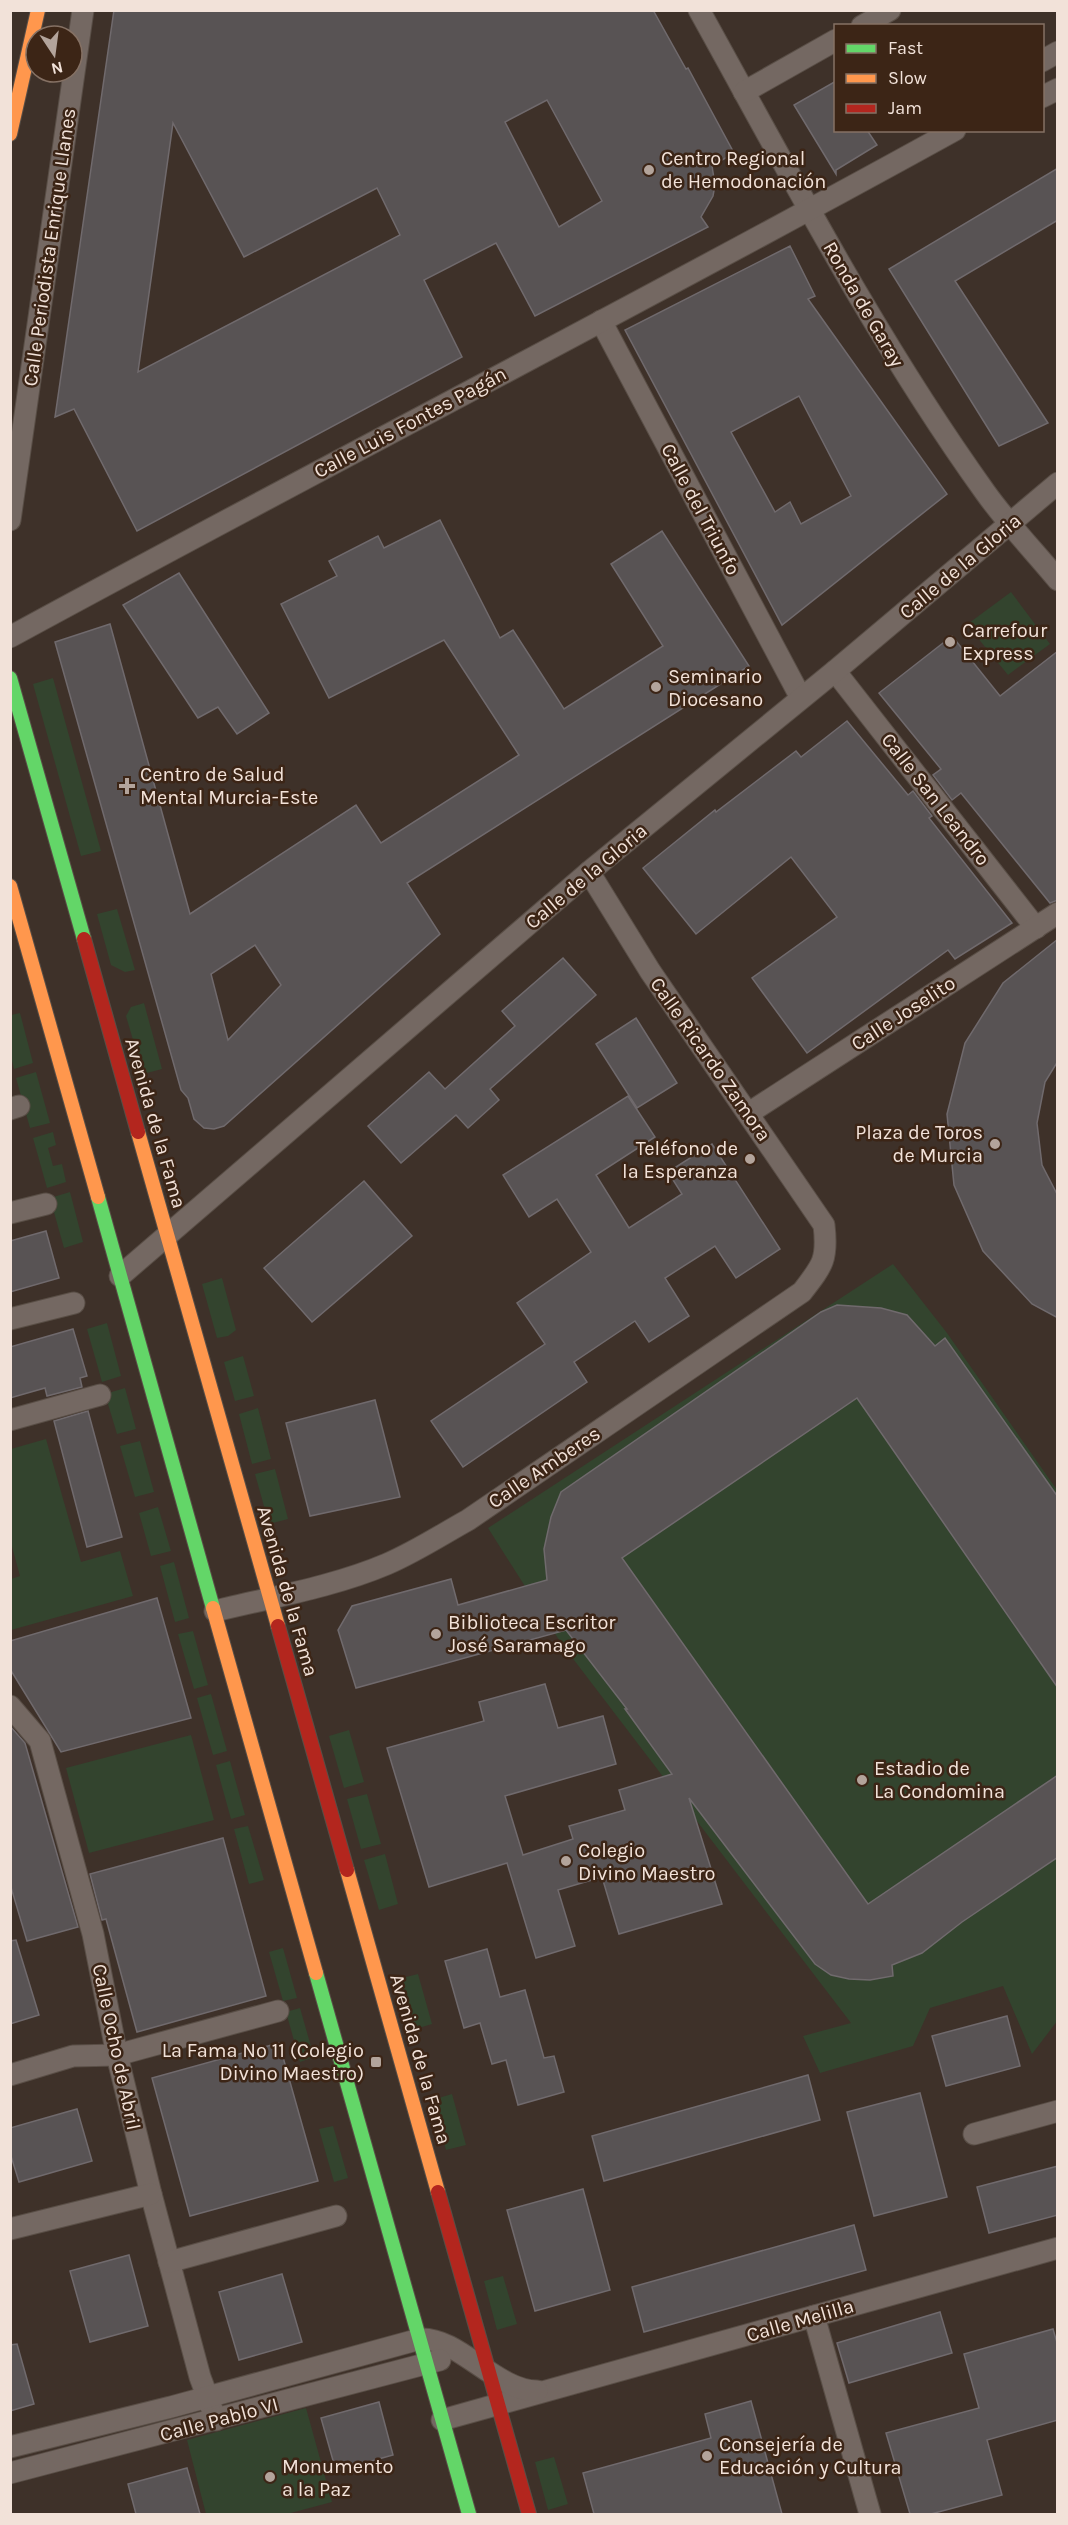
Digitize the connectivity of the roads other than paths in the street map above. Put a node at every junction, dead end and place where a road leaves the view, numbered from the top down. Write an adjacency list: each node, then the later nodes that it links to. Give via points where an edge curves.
1 (38, 10): 9 (street)
2 (83, 10): 18 (street, Calle Periodista Enrique Llanes)
3 (699, 10): 11 (street, Ronda de Garay)
4 (890, 10): 5 (street)
5 (866, 24)
6 (834, 41): 11 (street)
7 (1058, 52): 8 (street)
8 (1044, 60)
9 (17, 80): 14 (street)
10 (1058, 89): 12 (street)
11 (744, 92): 15 (street, Ronda de Garay)
12 (1044, 96)
13 (951, 132): 15 (street, Calle Luis Fontes Pagán)
14 (10, 134)
15 (811, 210): 16 (street, Calle Luis Fontes Pagán); 19 (street, Ronda de Garay, via 904,372 964,463)
16 (601, 321): 21 (street, Calle Luis Fontes Pagán); 24 (street, Calle del Triunfo)
17 (1058, 483): 19 (street, Calle de la Gloria)
18 (10, 520)
19 (1010, 523): 20 (street, Ronda de Garay); 22 (street, Calle de la Gloria)
20 (1058, 580)
21 (10, 637)
22 (835, 671): 24 (street, Calle de la Gloria); 29 (street, Calle San Leandro)
23 (10, 678): 33 (street, Avenida de la Fama)
24 (801, 698): 25 (street, Calle de la Gloria)
25 (589, 872): 30 (street, Calle Ricardo Zamora, via 650,971); 33 (street, Calle de la Gloria)
26 (10, 886): 27 (street)
27 (14, 909): 35 (street)
28 (1058, 913): 29 (street, Calle Joselito)
29 (1036, 927): 30 (street, Calle Joselito)
30 (749, 1113): 34 (street, Calle Ricardo Zamora, via 824,1225)
31 (46, 1204): 32 (street)
32 (10, 1213)
33 (168, 1235): 35 (street, Calle de la Gloria); 40 (street, Avenida de la Fama)
34 (826, 1247): 40 (street, Calle Amberes, via 821,1268 802,1292 468,1520 385,1565)
35 (120, 1276): 41 (street)
36 (74, 1303): 37 (street)
37 (10, 1319)
38 (95, 1396): 39 (street)
39 (10, 1420)
40 (270, 1598): 41 (street, Calle Amberes); 53 (street, Avenida de la Fama)
41 (215, 1611): 55 (street)
42 (10, 1706): 44 (street, Calle Ocho de Abril, via 40,1741 93,1934)
43 (278, 2011): 44 (street)
44 (117, 2055): 45 (street, via 74,2056); 48 (street, Calle Ocho de Abril)
45 (10, 2075)
46 (1058, 2111): 47 (street)
47 (974, 2134)
48 (151, 2194): 50 (street); 52 (street, Calle Ocho de Abril)
49 (336, 2216): 52 (street)
50 (10, 2229)
51 (1058, 2248): 54 (street, Calle Melilla)
52 (169, 2262): 60 (street, Calle Ocho de Abril)
53 (470, 2304): 56 (street, via 470,2325 464,2342); 58 (street, Avenida de la Fama)
54 (814, 2316): 59 (street, Calle Melilla); 68 (street)
55 (420, 2339): 56 (street, Calle Melilla); 57 (street); 60 (street, Calle Pablo VI)
56 (455, 2351): 57 (street); 58 (street, Calle Melilla)
57 (426, 2364): 58 (street, via 468,2365); 62 (street, Calle Pablo VI); 63 (street)
58 (489, 2371): 59 (street, Calle Melilla, via 521,2390); 61 (street, Avenida de la Fama)
59 (543, 2391): 61 (street, Calle Melilla)
60 (206, 2397): 62 (street, Calle Ocho de Abril); 64 (street, Calle Pablo VI)
61 (498, 2405): 63 (street, Calle Melilla); 67 (street, Avenida de la Fama)
62 (216, 2420): 65 (street, Calle Pablo VI)
63 (442, 2420): 66 (street)
64 (10, 2447)
65 (10, 2473)
66 (469, 2514)
67 (529, 2514)
68 (870, 2514)

